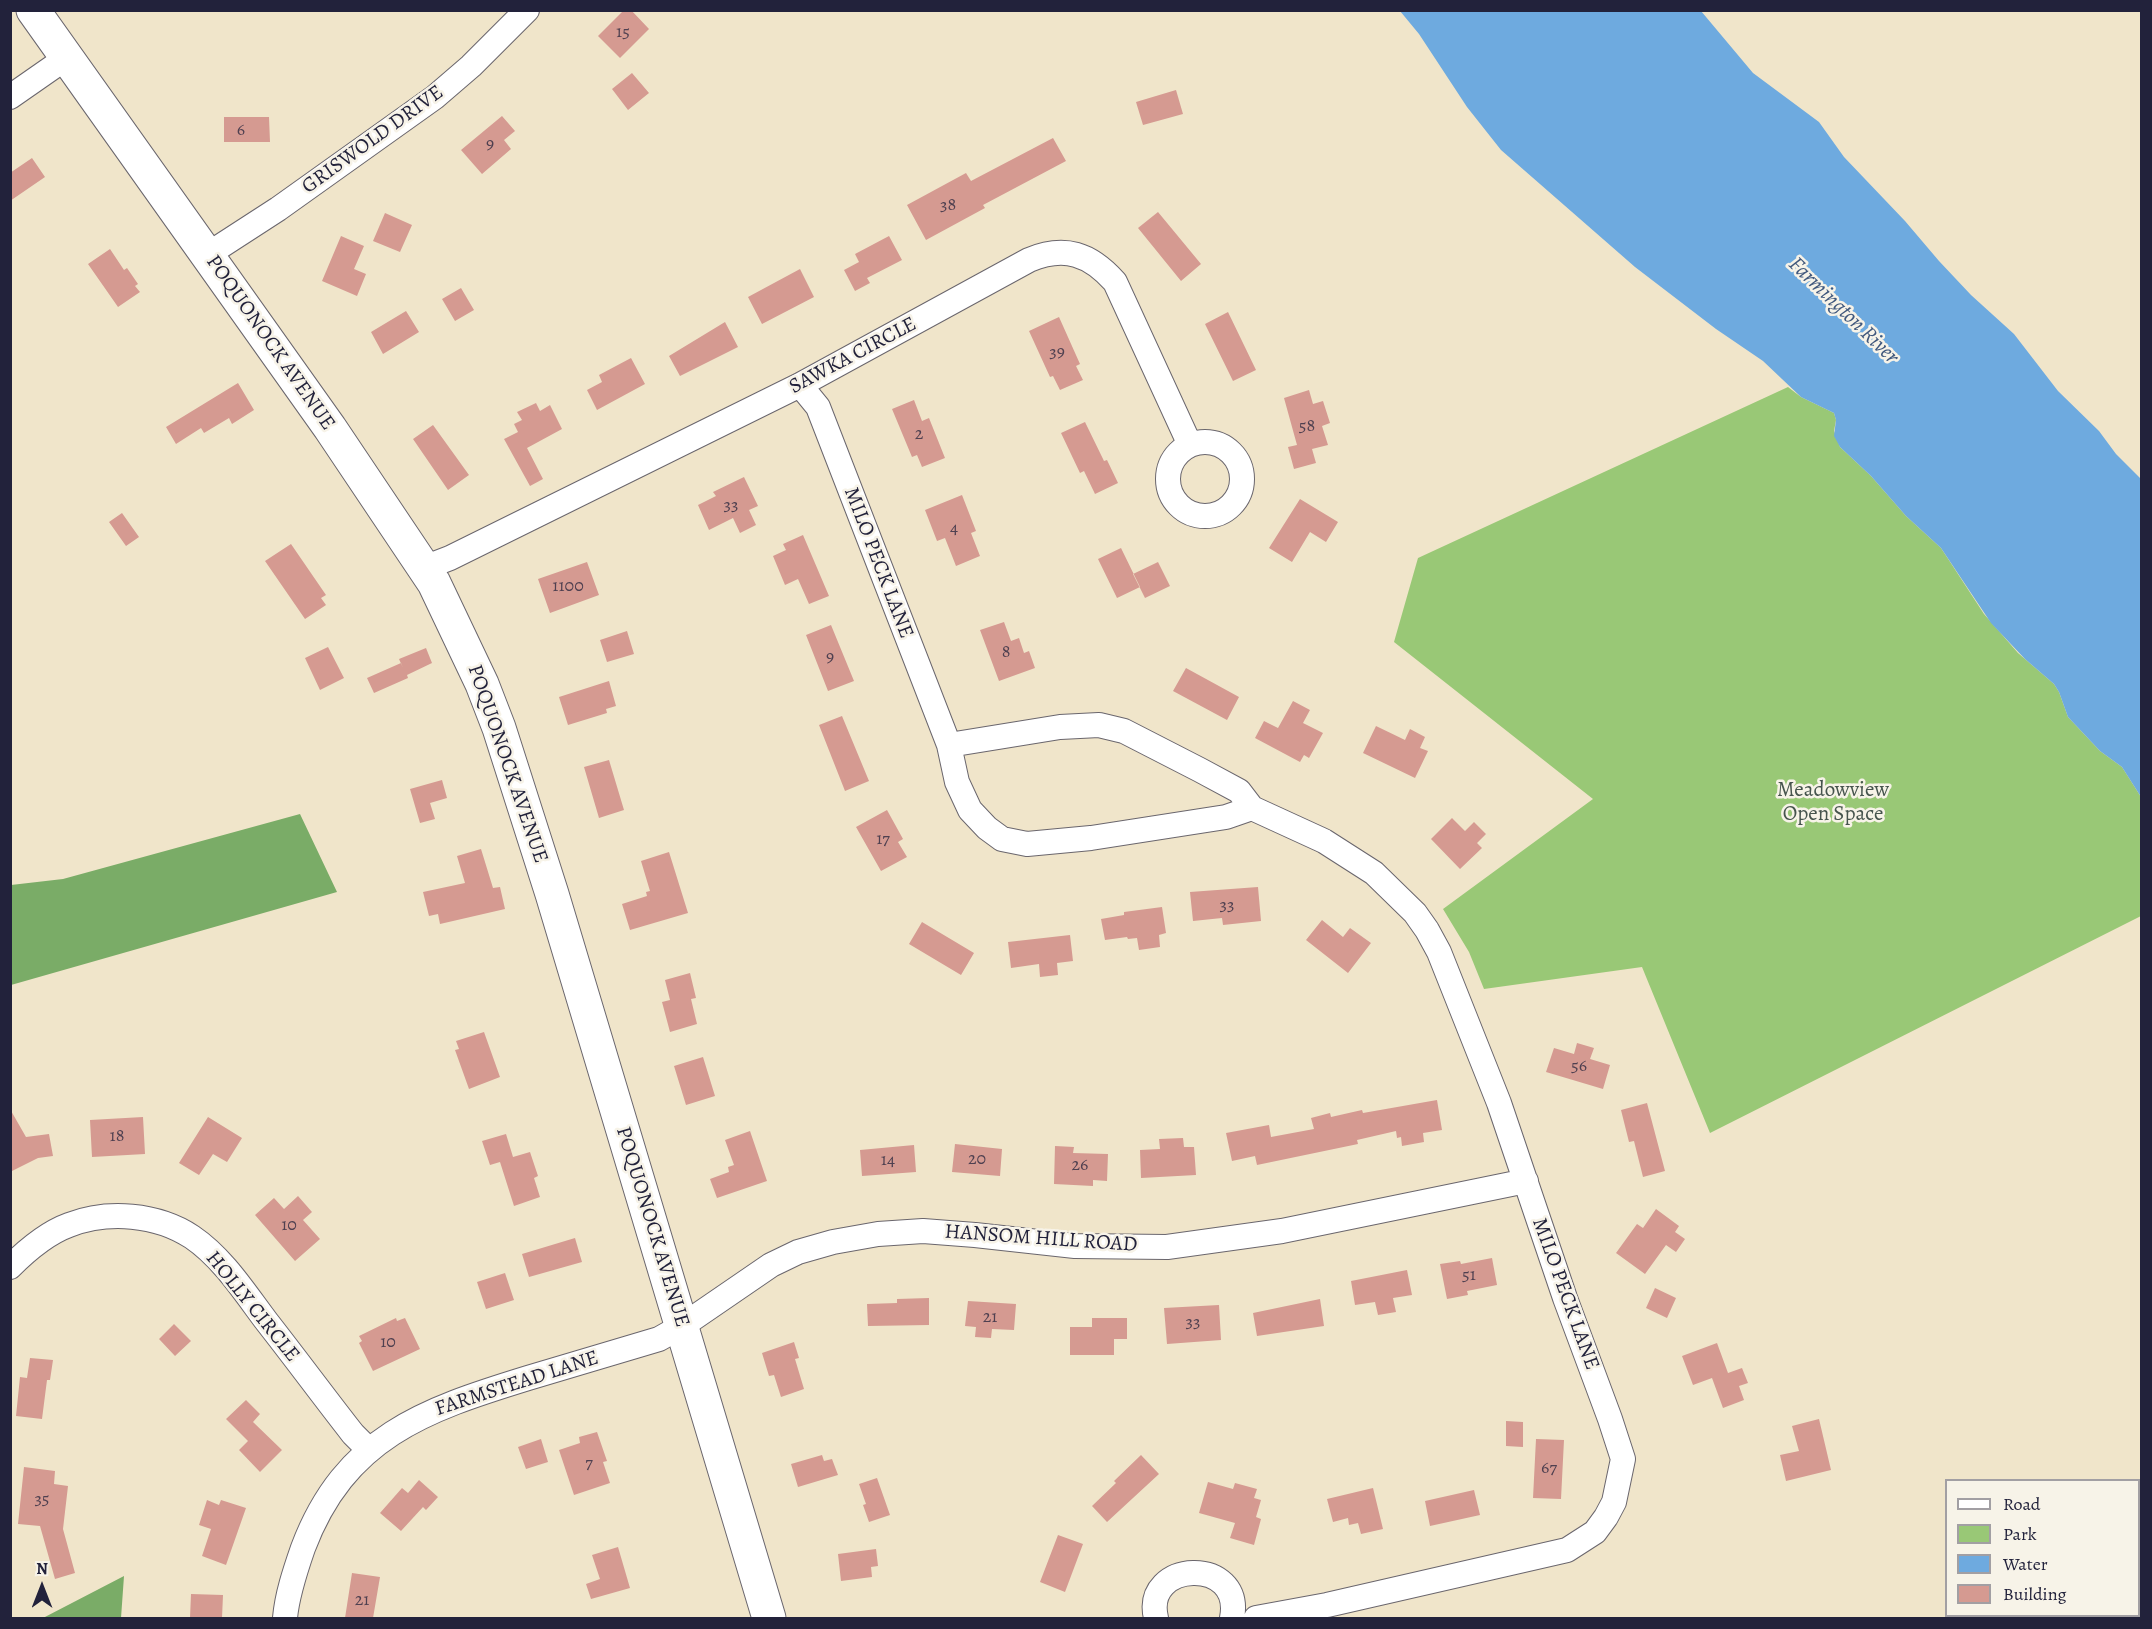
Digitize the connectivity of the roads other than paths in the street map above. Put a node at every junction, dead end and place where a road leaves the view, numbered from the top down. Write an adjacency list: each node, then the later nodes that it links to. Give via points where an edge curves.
1 (33, 10): 3 (main road, POQUONOCK AVENUE)
2 (527, 10): 5 (street, GRISWOLD DRIVE, via 435,97)
3 (66, 58): 4 (street); 5 (main road, POQUONOCK AVENUE)
4 (10, 97)
5 (207, 255): 8 (main road, POQUONOCK AVENUE)
6 (800, 385): 7 (street, SAWKA CIRCLE, via 1029,260 1060,252 1089,258 1115,282); 8 (street, SAWKA CIRCLE); 9 (street, MILO PECK LANE, via 818,407)
7 (1190, 445)
8 (424, 568): 13 (main road, POQUONOCK AVENUE, via 448,611 499,728)
9 (949, 745): 10 (street, MILO PECK LANE, via 1060,727 1099,725 1124,731 1239,791); 10 (street, MILO PECK LANE, via 957,782 970,810 1002,839 1028,844 1091,838 1226,817)
10 (1252, 808): 11 (street, MILO PECK LANE, via 1356,860 1415,913 1439,952 1462,1005)
11 (1526, 1181): 13 (street, HANSOM HILL ROAD, via 1282,1231 1167,1247 1075,1246 923,1231 878,1234 798,1252 771,1265); 18 (street, MILO PECK LANE, via 1623,1459 1614,1502 1606,1517 1595,1532 1567,1550 1327,1605)
12 (10, 1267): 14 (street, HOLLY CIRCLE, via 53,1233 88,1220 131,1216 191,1237 225,1268)
13 (682, 1326): 14 (street, FARMSTEAD LANE, via 659,1339 448,1404 401,1427); 16 (main road, POQUONOCK AVENUE)
14 (369, 1450): 15 (street, FARMSTEAD LANE, via 336,1487 313,1524)
15 (285, 1618)
16 (769, 1618)
17 (1156, 1618): 18 (street, MILO PECK LANE, via 1161,1589 1176,1576 1194,1571 1219,1580)
18 (1244, 1618)

